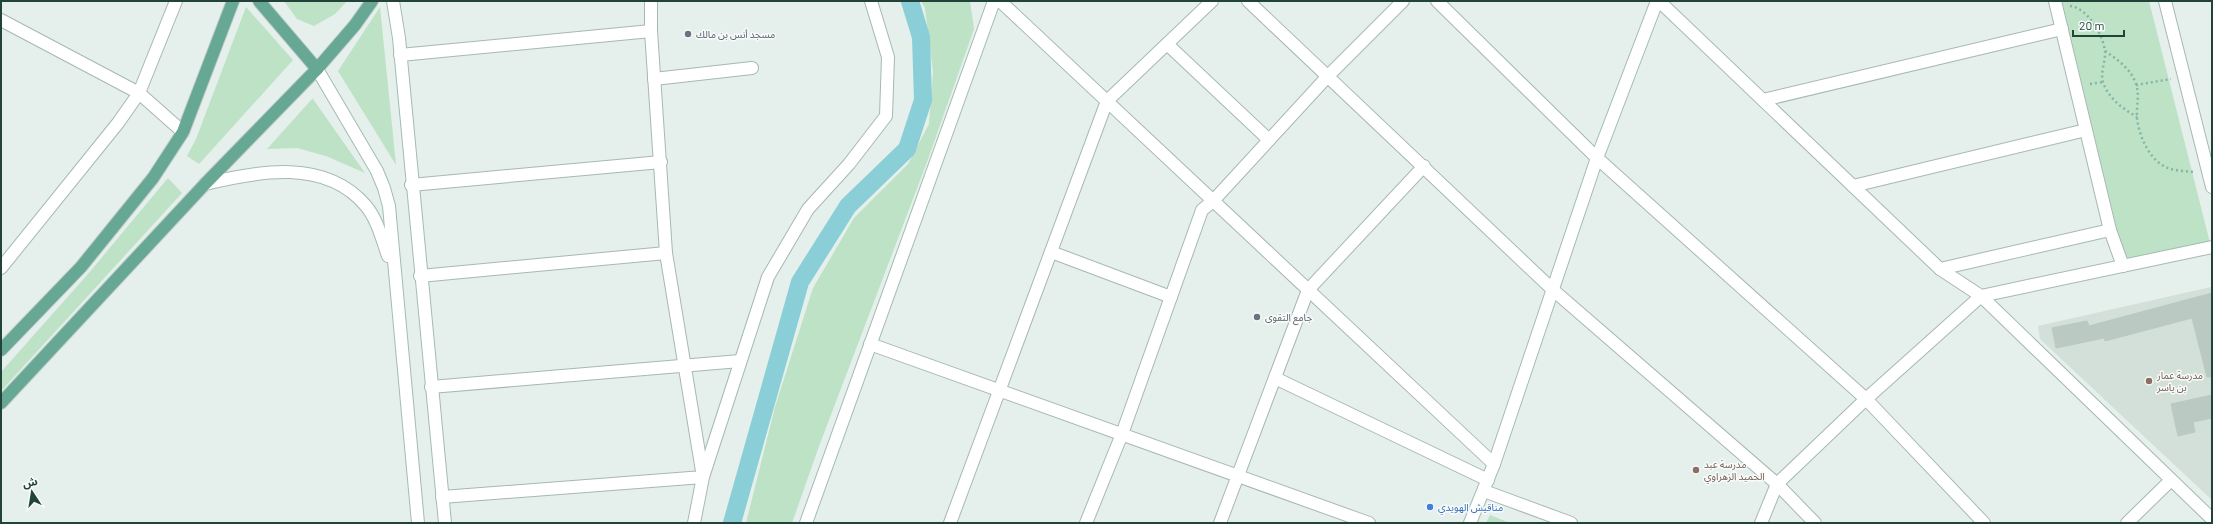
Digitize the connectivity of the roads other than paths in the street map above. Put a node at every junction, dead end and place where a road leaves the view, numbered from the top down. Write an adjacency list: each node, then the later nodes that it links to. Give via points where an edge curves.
1 (176, 1): 26 (street)
2 (233, 1): 30 (main road)
3 (259, 1): 23 (main road)
4 (372, 1): 23 (main road)
5 (393, 1): 21 (street)
6 (651, 1): 19 (street)
7 (871, 1): 55 (street, via 888,57 886,116 849,164 808,209 768,277)
8 (994, 1): 53 (street)
9 (1000, 1): 28 (street)
10 (1212, 1): 20 (street)
11 (1248, 1): 24 (street)
12 (1404, 1): 24 (street)
13 (1437, 1): 32 (street)
14 (1658, 1): 27 (street); 32 (street)
15 (2164, 1): 38 (street)
16 (2056, 3): 18 (street)
17 (1, 20): 26 (street)
18 (2062, 29): 27 (street); 29 (street)
19 (651, 31): 21 (street); 25 (street)
20 (1167, 44): 28 (street); 31 (street)
21 (400, 54): 36 (street)
22 (752, 68): 25 (street)
23 (317, 69): 35 (main road); 47 (street, via 384,188)
24 (1327, 77): 31 (street); 34 (street)
25 (654, 79): 33 (street)
26 (139, 93): 30 (street); 45 (street, via 118,123)
27 (1763, 100): 37 (street)
28 (1107, 101): 39 (street); 42 (street)
29 (2086, 130): 37 (street); 40 (street)
30 (184, 132): 54 (main road, via 153,178 80,267)
31 (1269, 140): 39 (street)
32 (1597, 158): 49 (street); 60 (street)
33 (661, 162): 36 (street); 43 (street)
34 (1424, 166): 49 (street); 50 (street)
35 (205, 184): 47 (street, via 239,175 288,171 322,177 337,183 352,191 367,207 379,229); 61 (main road)
36 (411, 184): 48 (street)
37 (1853, 186): 46 (street)
38 (2212, 188)
39 (1213, 201): 50 (street); 52 (street, via 1202,210)
40 (2110, 230): 44 (street); 46 (street)
41 (2212, 247): 44 (street)
42 (1051, 252): 52 (street); 59 (street)
43 (666, 253): 48 (street); 56 (street)
44 (2123, 266): 51 (street)
45 (1, 268)
46 (1940, 269): 51 (street)
47 (394, 274): 71 (street)
48 (420, 276): 58 (street)
49 (1552, 289): 63 (street); 67 (street)
50 (1308, 290): 57 (street); 63 (street)
51 (1981, 296): 60 (street); 66 (street)
52 (1171, 297): 62 (street)
53 (870, 344): 59 (street); 74 (street)
54 (1, 350)
55 (740, 361): 56 (street); 64 (street)
56 (683, 365): 58 (street); 64 (street)
57 (1275, 378): 65 (street); 68 (street)
58 (431, 387): 69 (street)
59 (1000, 389): 62 (street); 75 (street)
60 (1866, 399): 67 (street); 83 (street)
61 (1, 403)
62 (1122, 434): 65 (street); 76 (street)
63 (1494, 464): 68 (street)
64 (703, 477): 69 (street); 73 (street)
65 (1238, 477): 77 (street); 78 (street)
66 (2170, 480): 70 (street); 84 (street)
67 (1777, 484): 81 (street); 82 (street)
68 (1486, 486): 79 (street); 80 (street)
69 (442, 497): 72 (street)
70 (2212, 519)
71 (418, 523)
72 (444, 523)
73 (694, 523)
74 (806, 523)
75 (950, 523)
76 (1086, 523)
77 (1220, 523)
78 (1368, 523)
79 (1470, 523)
80 (1571, 523)
81 (1761, 523)
82 (1815, 523)
83 (1984, 523)
84 (2127, 523)

